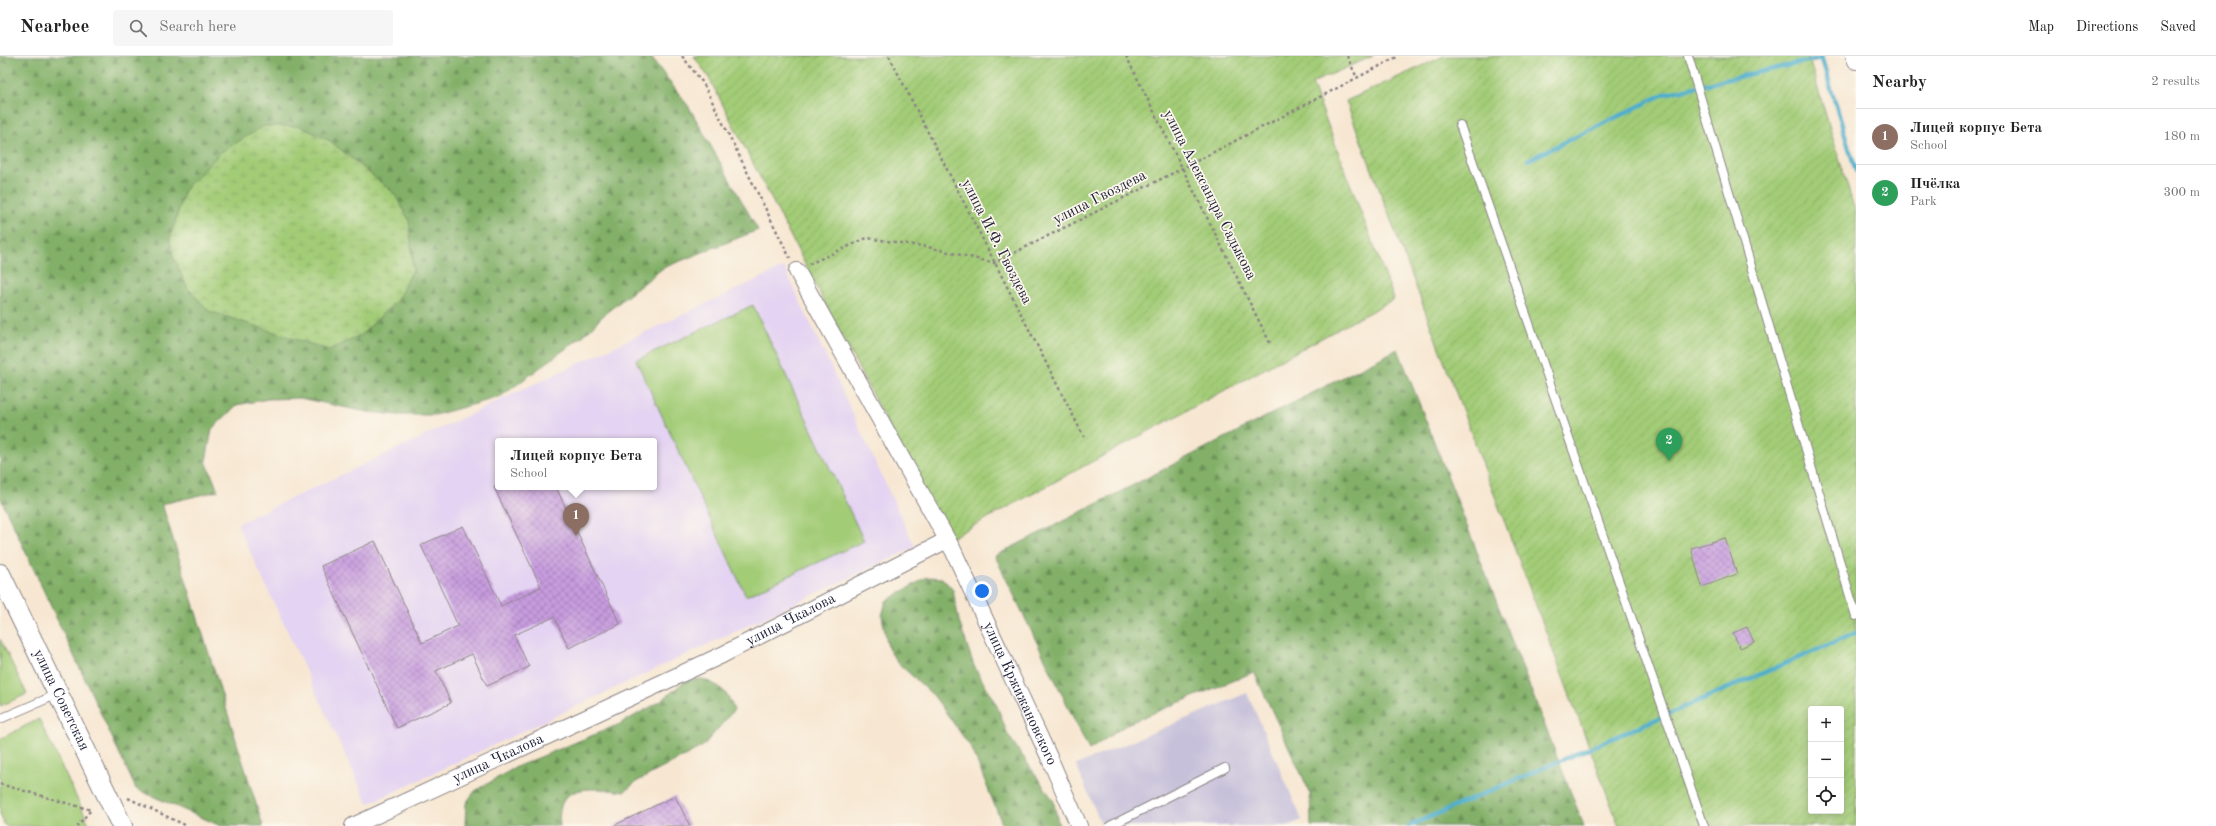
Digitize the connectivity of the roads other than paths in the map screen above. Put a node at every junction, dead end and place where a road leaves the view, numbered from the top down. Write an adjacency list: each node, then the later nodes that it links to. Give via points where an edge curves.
1 (1688, 56): 8 (lane)
2 (1854, 56): 3 (street)
3 (1856, 61)
4 (1460, 125): 16 (lane)
5 (797, 271): 6 (street)
6 (947, 540): 13 (street, улица Чкалова, via 722,655); 14 (street, улица Кржижановского, via 1049,756)
7 (0, 574): 9 (street, улица Советская)
8 (1856, 616)
9 (58, 694): 10 (lane); 12 (street, улица Советская)
10 (0, 719)
11 (1225, 768): 15 (lane)
12 (122, 826)
13 (354, 826)
14 (1079, 826)
15 (1110, 826)
16 (1704, 826)

